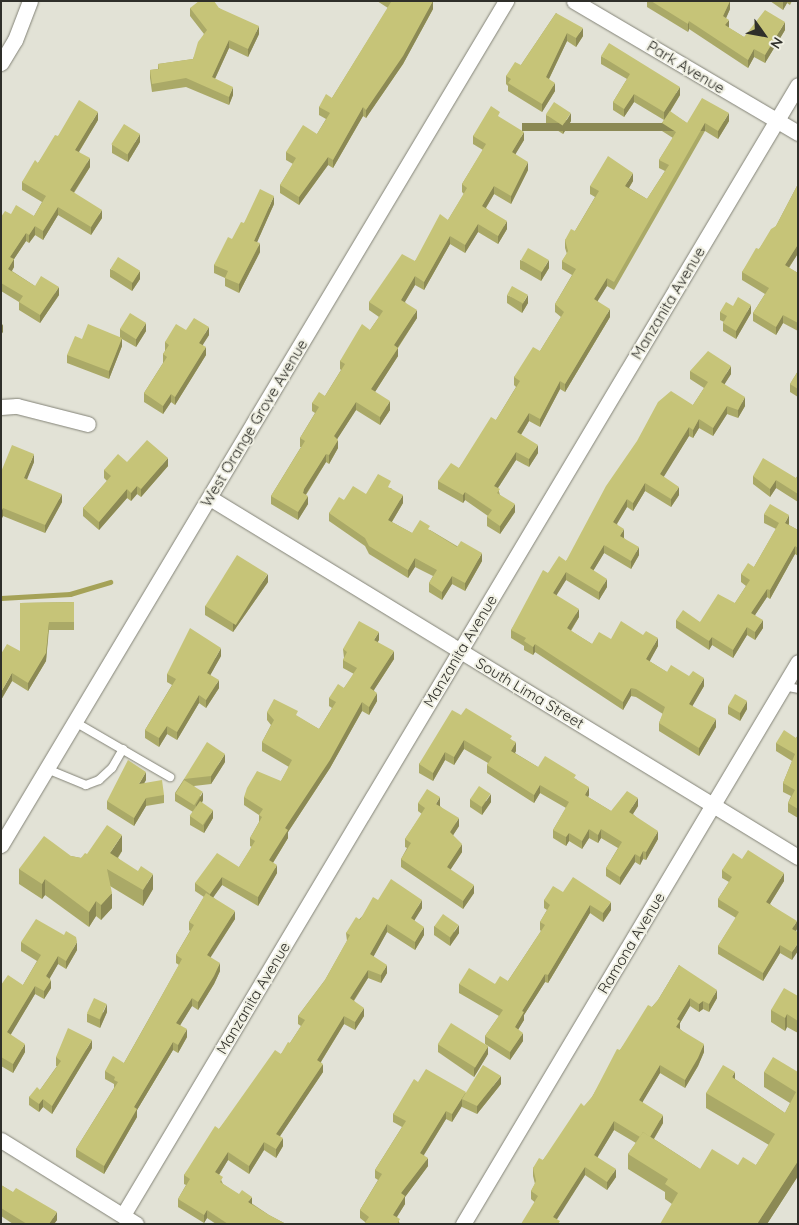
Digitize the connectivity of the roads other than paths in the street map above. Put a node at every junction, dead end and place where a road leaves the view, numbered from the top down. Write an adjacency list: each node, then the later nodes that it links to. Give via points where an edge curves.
1 (30, 1): 4 (street)
2 (506, 1): 10 (street, West Orange Grove Avenue)
3 (574, 1): 6 (street, Park Avenue)
4 (1, 62)
5 (798, 86): 6 (street, Manzanita Avenue)
6 (777, 121): 7 (street, Park Avenue); 11 (street, Manzanita Avenue)
7 (798, 133)
8 (1, 407): 9 (street, via 17,406)
9 (88, 424)
10 (210, 498): 11 (street, South Lima Street); 14 (street, West Orange Grove Avenue)
11 (461, 650): 18 (street, South Lima Street); 22 (street, Manzanita Avenue)
12 (798, 662): 13 (street, Ramona Avenue)
13 (791, 688): 18 (street, Ramona Avenue)
14 (75, 722): 15 (lane); 16 (street, West Orange Grove Avenue)
15 (123, 749): 16 (lane, via 112,768 99,780 86,785); 17 (lane)
16 (47, 769): 19 (street, West Orange Grove Avenue)
17 (170, 777)
18 (714, 805): 20 (street, South Lima Street); 24 (street, Ramona Avenue)
19 (1, 845)
20 (798, 857)
21 (1, 1140): 22 (street)
22 (123, 1215): 23 (street)
23 (136, 1224)
24 (463, 1224)

